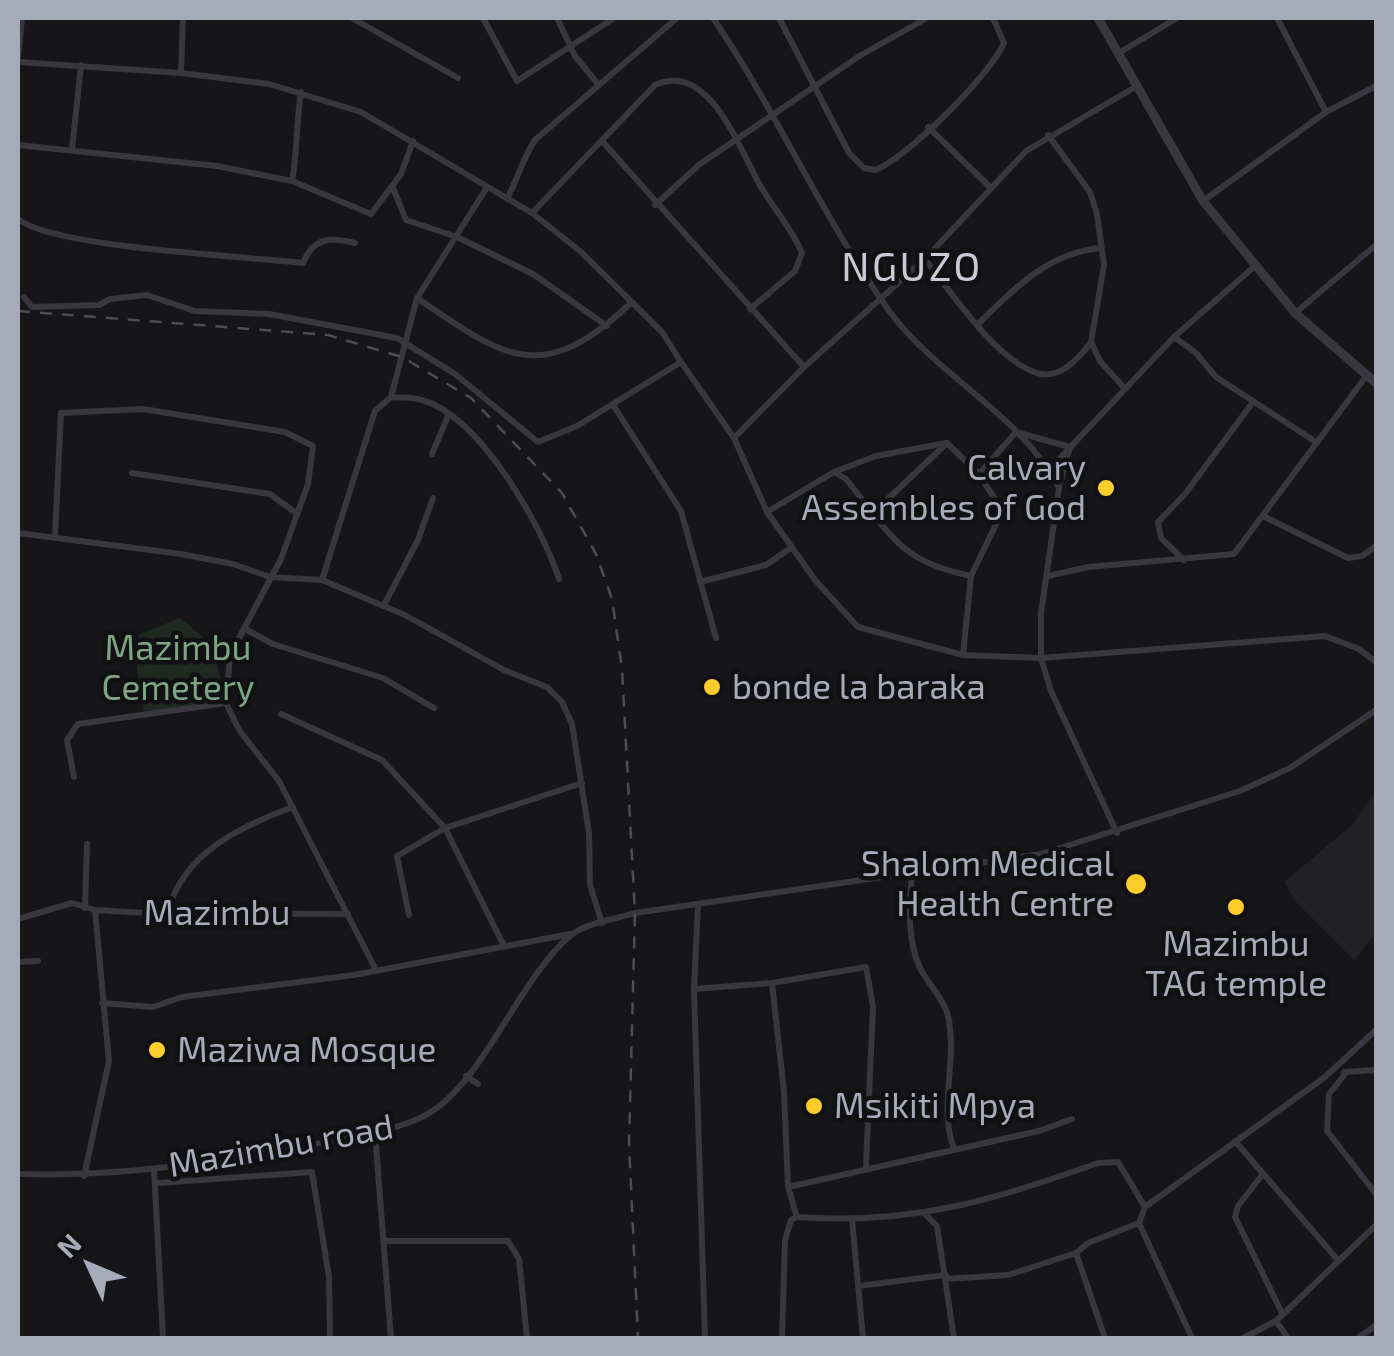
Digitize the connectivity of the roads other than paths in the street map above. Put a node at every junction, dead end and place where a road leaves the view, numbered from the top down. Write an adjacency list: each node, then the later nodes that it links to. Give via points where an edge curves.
1 (22, 18): 17 (street)
2 (183, 18): 19 (street)
3 (352, 18): 20 (street)
4 (483, 18): 15 (street, via 516,81)
5 (557, 18): 15 (street)
6 (614, 18): 15 (street)
7 (678, 18): 21 (street)
8 (713, 18): 27 (street)
9 (779, 18): 23 (street)
10 (926, 18): 23 (street)
11 (993, 18): 28 (street, via 1004,43 999,54)
12 (1098, 18): 16 (street)
13 (1176, 18): 16 (street)
14 (1277, 18): 26 (street)
15 (571, 46): 21 (street)
16 (1120, 53): 22 (street)
17 (18, 60): 18 (street)
18 (81, 65): 19 (street); 34 (street)
19 (181, 73): 25 (street)
20 (458, 78)
21 (598, 84): 39 (street, via 535,140)
22 (1138, 86): 29 (street); 40 (street)
23 (818, 88): 27 (street); 28 (street, via 848,152 864,168 888,165)
24 (1376, 88): 26 (street)
25 (301, 92): 30 (street, via 362,112); 35 (street)
26 (1326, 112): 40 (street)
27 (771, 119): 32 (street); 52 (street)
28 (928, 128): 37 (street)
29 (1048, 136): 37 (street); 47 (street, via 1090,192)
30 (413, 141): 36 (street); 38 (street)
31 (602, 142): 32 (street, via 654,85 668,79 695,86); 41 (street); 42 (street)
32 (738, 142): 41 (street, via 700,164); 54 (street, via 802,253 796,270)
33 (18, 146): 34 (street)
34 (72, 150): 35 (street, via 154,156)
35 (292, 181): 36 (street, via 371,214)
36 (392, 186): 44 (street, via 406,220)
37 (990, 187): 48 (street)
38 (486, 189): 39 (street); 44 (street)
39 (507, 199): 42 (street)
40 (1203, 201): 49 (street)
41 (655, 205): 54 (street)
42 (532, 214): 53 (street)
43 (18, 219): 45 (street, via 74,238 303,263 330,237)
44 (457, 237): 51 (street); 57 (street, via 533,274)
45 (355, 243)
46 (1376, 244): 55 (street)
47 (1101, 248): 56 (street, via 1045,264); 60 (street)
48 (925, 259): 52 (street); 56 (street)
49 (1256, 266): 55 (street); 58 (street)
50 (24, 296): 59 (street, via 32,307 46,308 147,295 195,311 269,314)
51 (417, 298): 57 (street, via 493,346 531,359); 59 (street)
52 (883, 299): 62 (street); 70 (street, via 906,330)
53 (633, 302): 57 (street); 61 (street)
54 (750, 308): 62 (street)
55 (1295, 314): 63 (street)
56 (977, 325): 60 (street, via 1016,361 1043,375 1064,370)
57 (607, 326)
58 (1174, 337): 65 (street); 67 (street)
59 (404, 340): 66 (street); 68 (street, via 538,442)
60 (1091, 342): 65 (street)
61 (681, 362): 68 (street); 71 (street)
62 (804, 367): 71 (street)
63 (1368, 374): 64 (street); 72 (street)
64 (1376, 383)
65 (1125, 390): 74 (street)
66 (392, 398): 69 (street, via 420,399); 94 (street, via 376,410)
67 (1254, 402): 72 (street); 90 (street, via 1158,522 1160,538)
68 (613, 406): 96 (street, via 681,511)
69 (448, 416): 75 (street); 95 (street, via 512,478)
70 (1016, 432): 74 (street); 76 (street); 79 (street)
71 (734, 438): 82 (street)
72 (1316, 442): 85 (street)
73 (947, 443): 77 (street, via 876,456); 79 (street); 84 (street)
74 (1070, 447): 76 (street); 80 (street)
75 (432, 454)
76 (1048, 470): 80 (street)
77 (834, 472): 82 (street); 84 (street)
78 (132, 473): 83 (street, via 270,494)
79 (979, 474): 91 (street, via 992,491 998,518)
80 (1059, 488): 92 (street)
81 (433, 498): 97 (street)
82 (767, 512): 89 (street)
83 (296, 513): 87 (street, via 314,458 304,438 123,408 61,414); 93 (street)
84 (872, 513): 91 (street, via 931,568)
85 (1265, 516): 88 (street, via 1348,558); 90 (street, via 1234,554)
86 (18, 533): 87 (street)
87 (55, 536): 93 (street, via 216,560)
88 (1376, 546)
89 (792, 547): 96 (street, via 766,565); 100 (street, via 858,627)
90 (1184, 560): 92 (street)
91 (971, 576): 100 (street)
92 (1048, 576): 101 (street)
93 (270, 578): 94 (street); 98 (street)
94 (322, 580): 97 (street)
95 (559, 580)
96 (700, 582): 99 (street)
97 (384, 605): 108 (street, via 553,692 569,713)
98 (245, 628): 103 (street, via 225,670); 104 (street, via 273,644 383,678)
99 (716, 638)
100 (963, 655): 101 (street)
101 (1041, 658): 102 (street, via 1325,636); 111 (street)
102 (1376, 662)
103 (226, 703): 107 (street, via 78,724 67,740); 109 (street)
104 (434, 708)
105 (1376, 710): 111 (street, via 1290,768)
106 (281, 714): 110 (street, via 382,760)
107 (74, 776)
108 (582, 783): 110 (street); 121 (street, via 590,885)
109 (294, 808): 117 (street, via 235,832 188,868); 118 (street)
110 (445, 828): 119 (street, via 397,856); 123 (street)
111 (1117, 833): 113 (street, via 1041,854)
112 (87, 844): 115 (street)
113 (912, 875): 114 (street); 142 (street, via 911,942 948,1013 948,1134)
114 (698, 905): 121 (street); 128 (street)
115 (84, 908): 116 (street, Mazimbu); 120 (street, Mazimbu, via 72,903)
116 (95, 910): 117 (street, Mazimbu); 129 (street)
117 (168, 912): 118 (street, Mazimbu)
118 (350, 914): 126 (street)
119 (410, 915)
120 (18, 918)
121 (602, 923): 122 (street)
122 (572, 934): 123 (street); 134 (street, Mazimbu road)
123 (502, 944): 126 (street)
124 (38, 961): 125 (street)
125 (18, 962)
126 (376, 970): 129 (street, via 182,997 153,1008)
127 (772, 983): 128 (street); 143 (street, via 866,968 873,1006); 149 (street)
128 (694, 988): 169 (street)
129 (102, 1004): 147 (street, via 109,1061)
130 (1376, 1030): 131 (street)
131 (1341, 1064): 133 (street); 135 (street)
132 (1376, 1070): 133 (street)
133 (1345, 1074): 138 (street)
134 (466, 1076): 136 (street); 140 (street, Mazimbu road, via 429,1114)
135 (1325, 1077): 137 (street); 138 (street)
136 (478, 1084)
137 (1310, 1088): 138 (street); 141 (street)
138 (1329, 1094): 150 (street, via 1326,1131)
139 (1072, 1119): 142 (street)
140 (375, 1133): 144 (street, Mazimbu road); 157 (street)
141 (1235, 1141): 146 (street); 151 (street)
142 (954, 1148): 143 (street)
143 (866, 1166): 149 (street)
144 (154, 1169): 147 (street, Mazimbu road); 148 (street)
145 (18, 1174): 147 (street, Mazimbu road)
146 (1262, 1175): 159 (street); 162 (street, via 1235,1217)
147 (84, 1176)
148 (158, 1183): 165 (street); 166 (street, via 312,1172 329,1277)
149 (788, 1186): 153 (street)
150 (1376, 1194)
151 (1144, 1207): 152 (street, via 1125,1168 1108,1161 990,1201); 155 (street)
152 (924, 1214): 154 (street); 160 (street, via 935,1220)
153 (797, 1217): 154 (street); 170 (street, via 785,1240)
154 (852, 1219): 161 (street)
155 (1139, 1222): 158 (street, via 1088,1242); 174 (street)
156 (1376, 1225): 159 (street)
157 (384, 1241): 167 (street); 168 (street, via 508,1241 518,1259)
158 (1076, 1254): 160 (street, via 1008,1275); 173 (street)
159 (1337, 1259): 162 (street)
160 (945, 1277): 161 (street); 172 (street)
161 (858, 1286): 171 (street)
162 (1282, 1313): 163 (street)
163 (1276, 1321): 175 (street); 176 (street)
164 (1376, 1325): 177 (street)
165 (162, 1338)
166 (330, 1338)
167 (392, 1338)
168 (527, 1338)
169 (705, 1338)
170 (782, 1338)
171 (863, 1338)
172 (954, 1338)
173 (1104, 1338)
174 (1192, 1338)
175 (1243, 1338)
176 (1288, 1338)
177 (1358, 1338)

